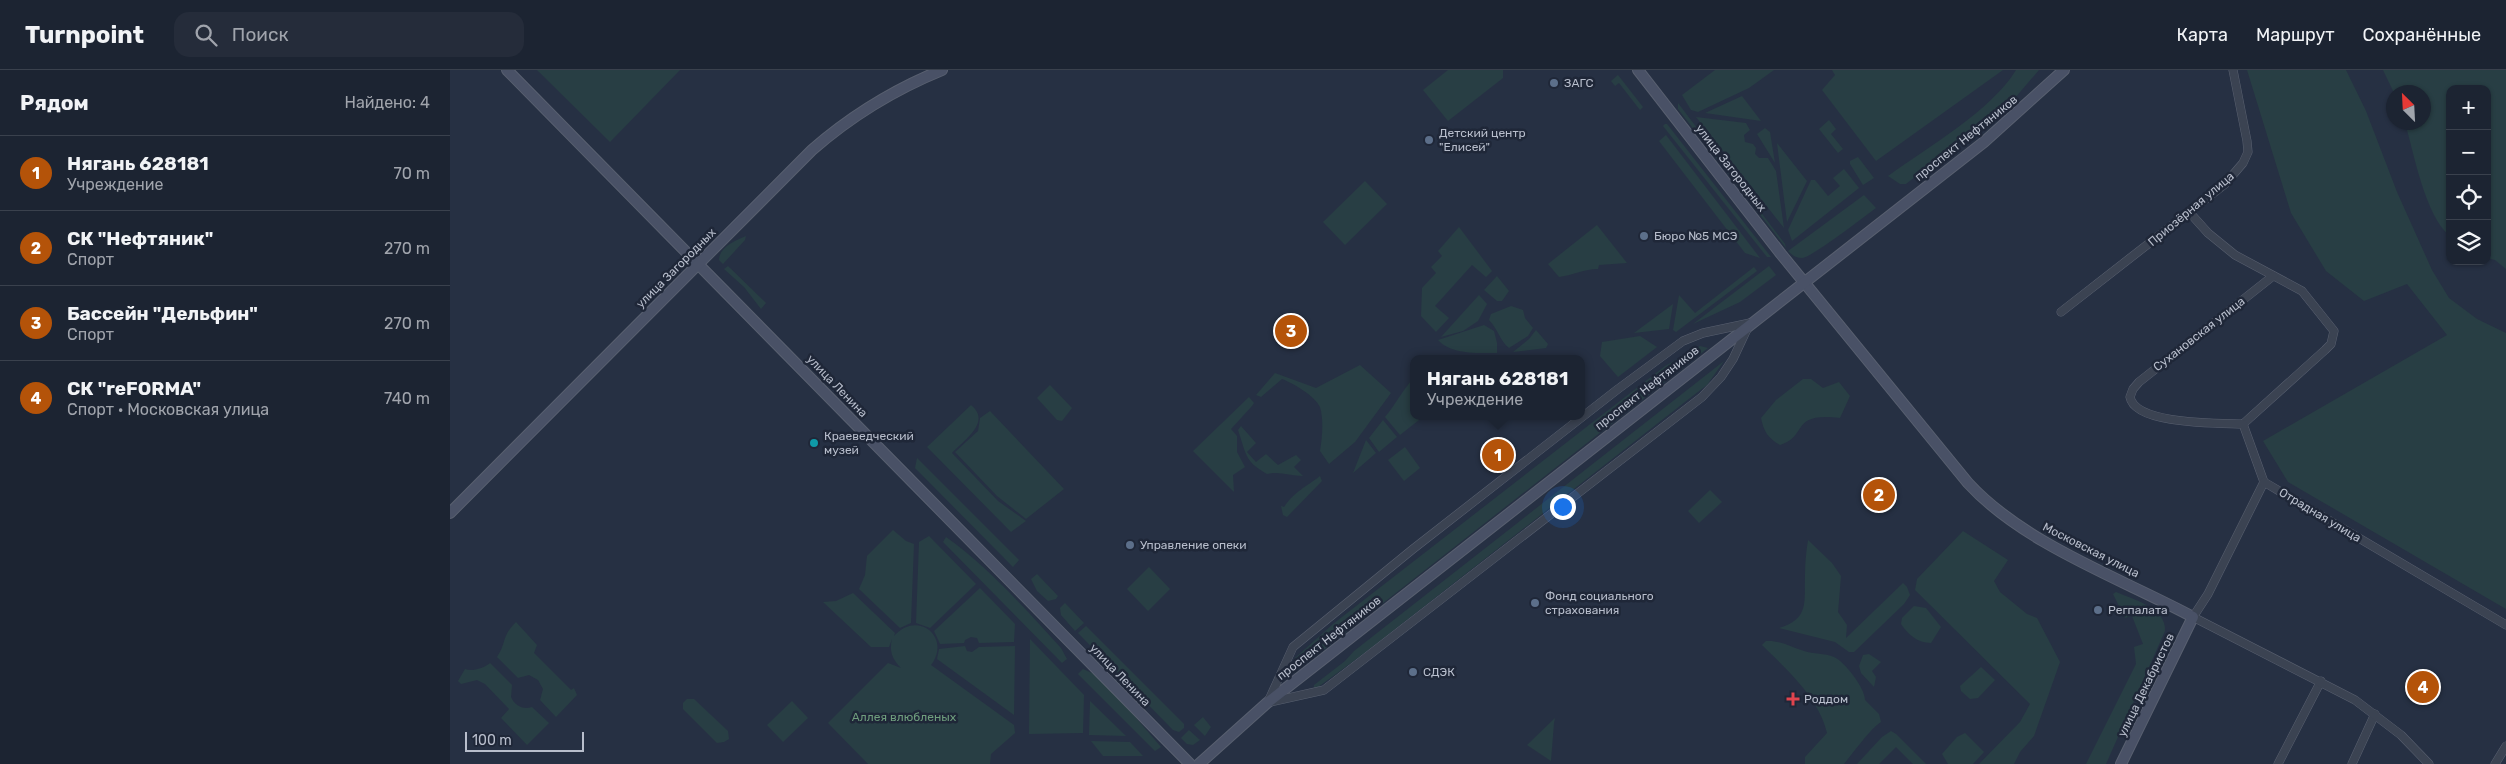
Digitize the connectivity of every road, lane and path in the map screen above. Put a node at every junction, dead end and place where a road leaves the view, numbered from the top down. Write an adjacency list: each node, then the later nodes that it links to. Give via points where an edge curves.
1 (507, 70): 7 (main road, улица Ленина)
2 (942, 70): 7 (main road, улица Загородных, via 884,96 832,132)
3 (1638, 70): 9 (main road, улица Загородных)
4 (2064, 70): 9 (main road, проспект Нефтяников, via 1984,142)
5 (2233, 70): 6 (street, Приозёрная улица, via 2248,152 2234,175)
6 (2190, 213): 8 (street, via 2226,249); 10 (street, Приозёрная улица)
7 (698, 263): 16 (main road, улица Загородных); 23 (main road, улица Ленина)
8 (2273, 276): 14 (street, via 2302,291 2331,325 2334,337 2325,350); 14 (street, Сухановская улица, via 2139,382 2130,396 2142,411 2162,418)
9 (1804, 282): 11 (main road, проспект Нефтяников); 17 (main road, Московская улица, via 1991,507 2030,534)
10 (2061, 312)
11 (1750, 323): 12 (street, via 1703,333 1683,342); 20 (main road, проспект Нефтяников); 20 (street, via 1733,359 1702,397 1324,690)
12 (1585, 415)
13 (1578, 420): 20 (street, via 1293,647)
14 (2243, 424): 15 (street)
15 (2264, 482): 17 (street, Отрадная улица); 18 (street, Отрадная улица)
16 (450, 513)
17 (2194, 617): 19 (street, Московская улица); 25 (main road, улица Декабристов)
18 (2506, 625)
19 (2321, 682): 21 (street, Московская улица); 26 (street)
20 (1267, 703): 24 (main road, проспект Нефтяников)
21 (2375, 714): 27 (street); 28 (street, Московская улица, via 2401,734)
22 (2506, 746): 29 (street)
23 (1190, 764)
24 (1199, 764)
25 (2121, 764)
26 (2278, 764)
27 (2352, 764)
28 (2429, 764)
29 (2495, 764)

